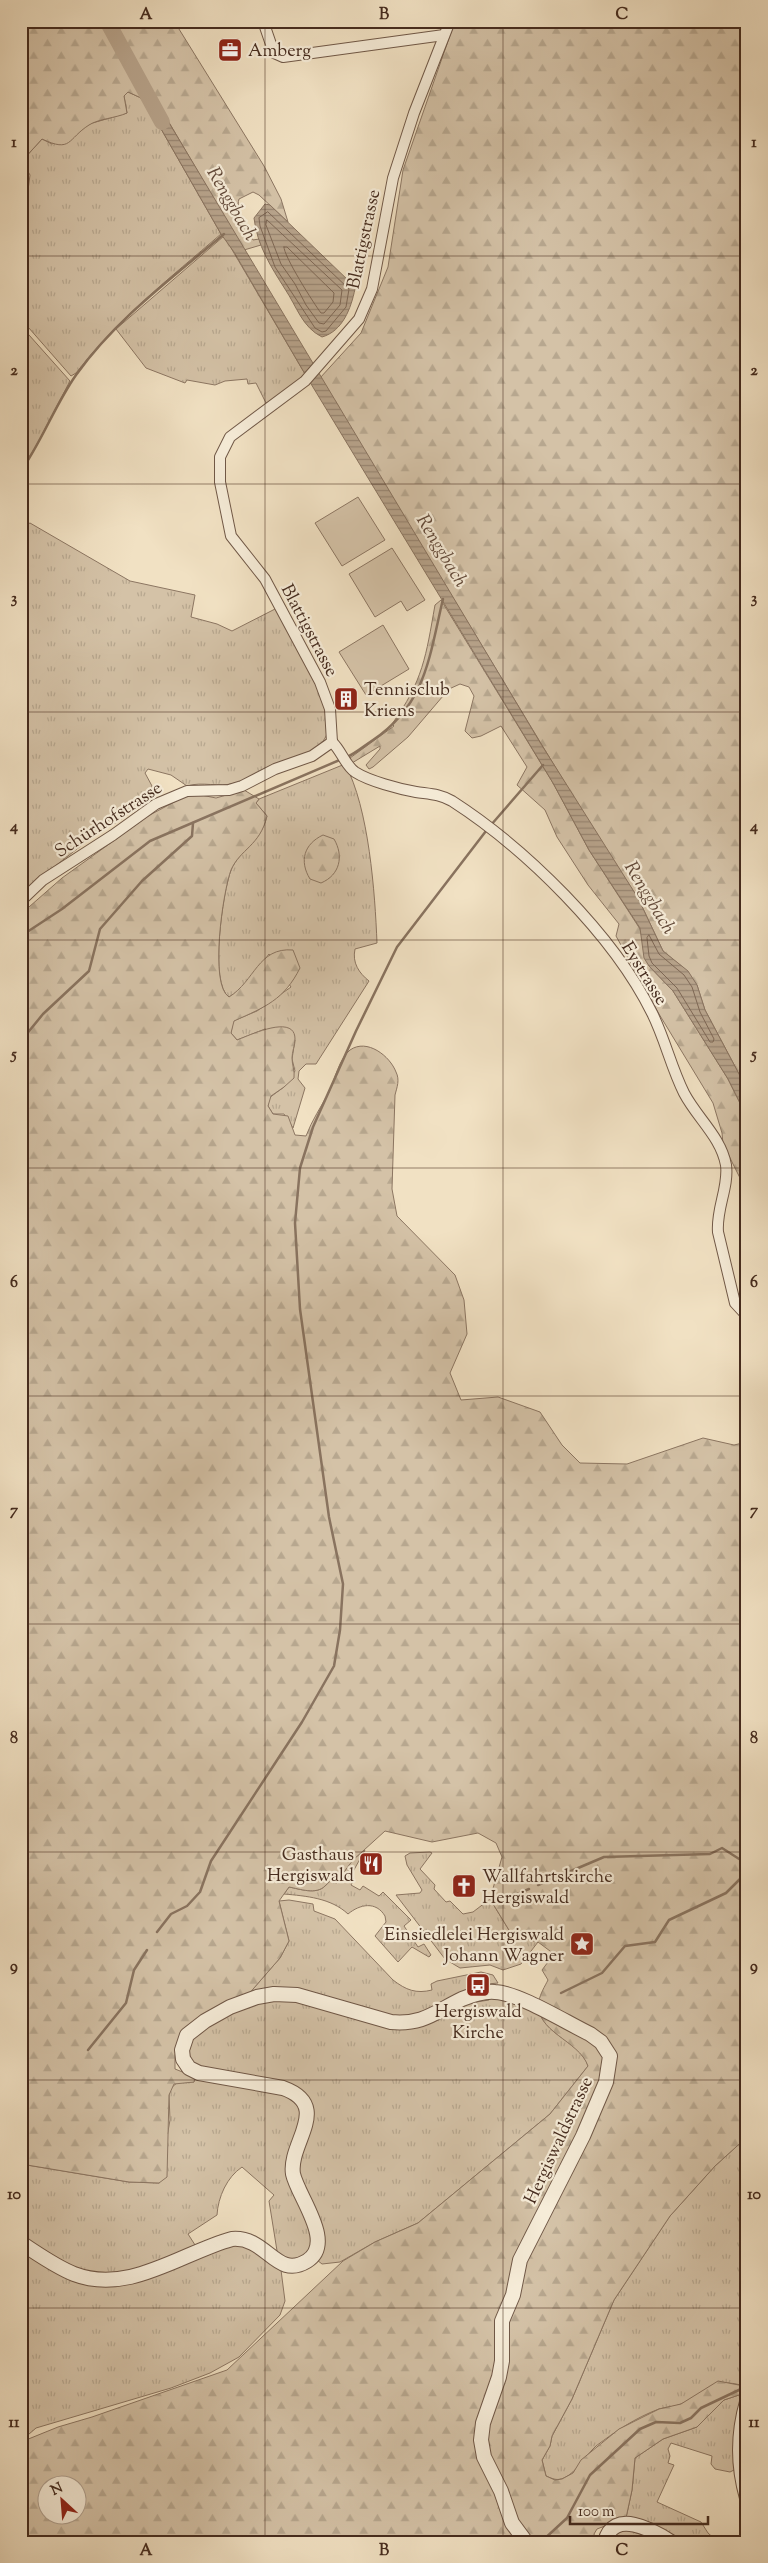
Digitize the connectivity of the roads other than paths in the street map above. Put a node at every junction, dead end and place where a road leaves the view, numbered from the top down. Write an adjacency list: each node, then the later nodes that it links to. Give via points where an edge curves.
1 (263, 21): 3 (street, via 274,52 284,57)
2 (450, 21): 3 (street, Blattigstrasse)
3 (444, 35): 4 (street, Blattigstrasse, via 392,178 372,289 359,319 305,381 230,437 221,454 220,475 231,536 265,578 320,682 330,709)
4 (332, 742): 5 (street, Schürhofstrasse, via 312,756 275,769 242,786 187,791 164,800 43,880); 6 (street, Eystrasse, via 356,772 400,789 436,794 453,802 536,866 620,960 652,1012 688,1101 720,1146 727,1174 718,1232 735,1304)
5 (21, 901)
6 (747, 1316)
7 (21, 2243): 10 (street, Hergiswaldstrasse, via 73,2274 104,2280 139,2274 232,2239 252,2241 277,2262 286,2265 298,2265 312,2257 317,2247 317,2232 297,2186 293,2167 307,2123 304,2104 283,2088 198,2073 187,2066 182,2055 183,2044 191,2031 248,1999 267,1994 289,1994 391,2022 407,2023 431,2017 469,1996 496,1992 512,1996 590,2034 601,2042 610,2056 606,2082 583,2136 520,2260 513,2295 502,2320 499,2377 482,2431 482,2448 488,2465 512,2523)
8 (747, 2402): 9 (street, via 740,2448)
9 (747, 2498)
10 (526, 2542)
11 (605, 2542): 12 (street, via 614,2527 628,2523 651,2530)
12 (671, 2542)

